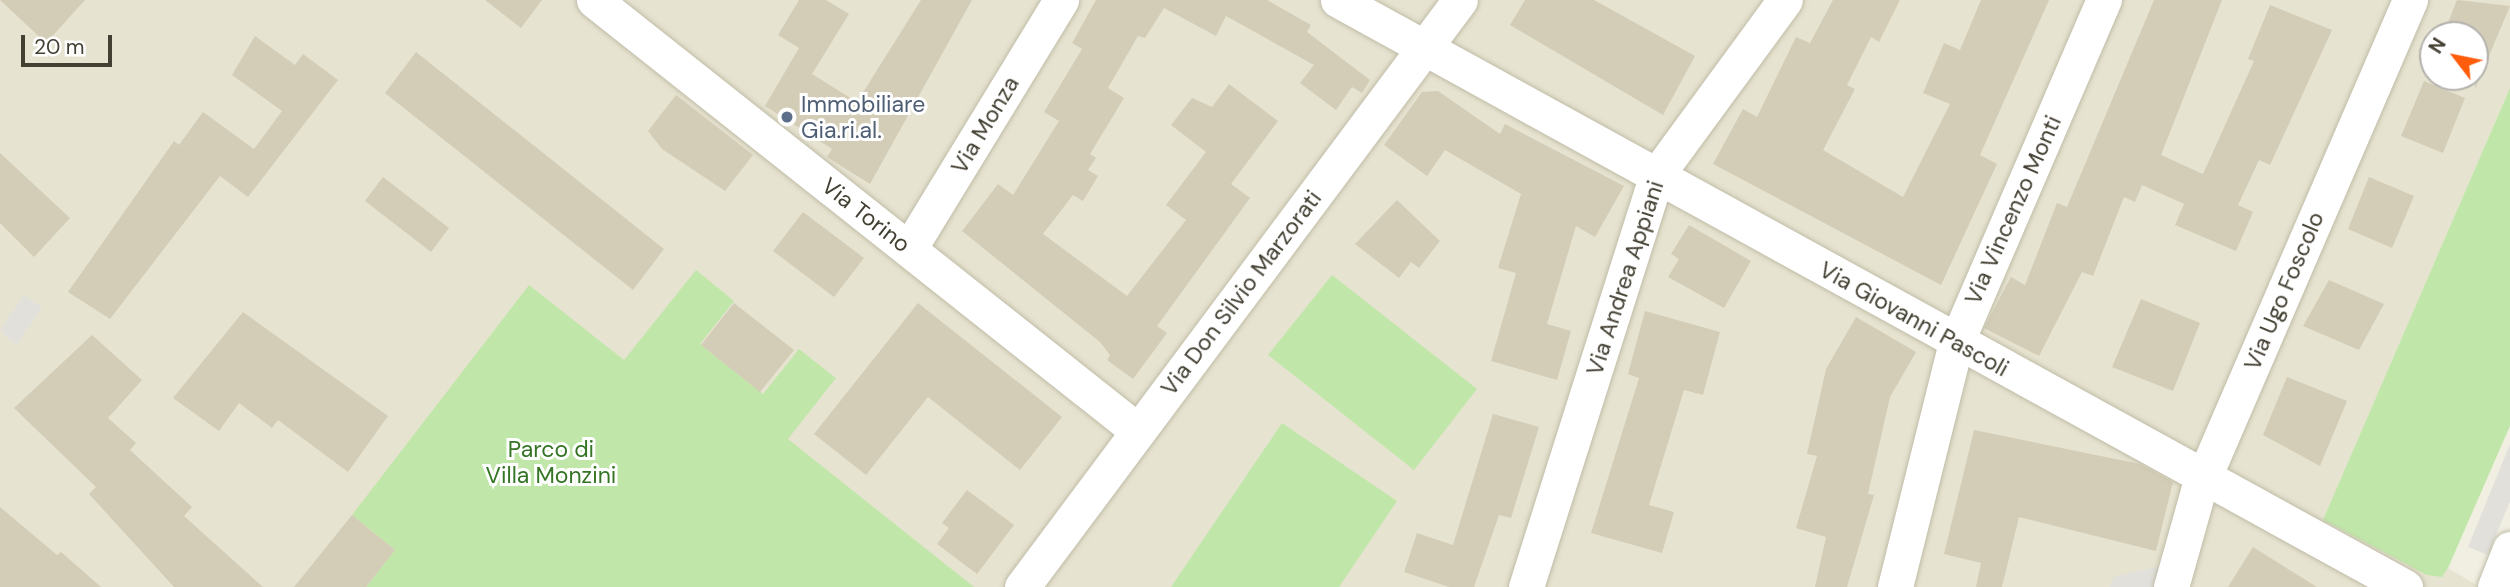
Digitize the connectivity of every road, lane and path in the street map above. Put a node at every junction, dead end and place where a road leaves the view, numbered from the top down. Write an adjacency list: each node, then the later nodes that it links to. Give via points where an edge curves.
1 (594, 0): 10 (street, Via Torino)
2 (1061, 0): 10 (street, Via Monza)
3 (1338, 0): 8 (street, Via Giovanni Pascoli)
4 (1460, 0): 8 (street, Via Don Silvio Marzorati)
5 (1785, 0): 9 (street, Via Andrea Appiani)
6 (2105, 0): 11 (street, Via Vincenzo Monti)
7 (2410, 0): 13 (street, Via Ugo Foscolo)
8 (1425, 47): 9 (street, Via Giovanni Pascoli); 12 (street, Via Don Silvio Marzorati)
9 (1656, 176): 11 (street, Via Giovanni Pascoli); 16 (street, Via Andrea Appiani)
10 (909, 249): 12 (street, Via Torino)
11 (1956, 343): 13 (street, Via Giovanni Pascoli); 17 (street, Via Vincenzo Monti)
12 (1138, 431): 15 (street, Via Don Silvio Marzorati)
13 (2204, 477): 18 (street, Via Ugo Foscolo); 19 (street, Via Giovanni Pascoli)
14 (2510, 549): 20 (street)
15 (1022, 587)
16 (1527, 587)
17 (1895, 587)
18 (2171, 587)
19 (2405, 587)
20 (2495, 587)

